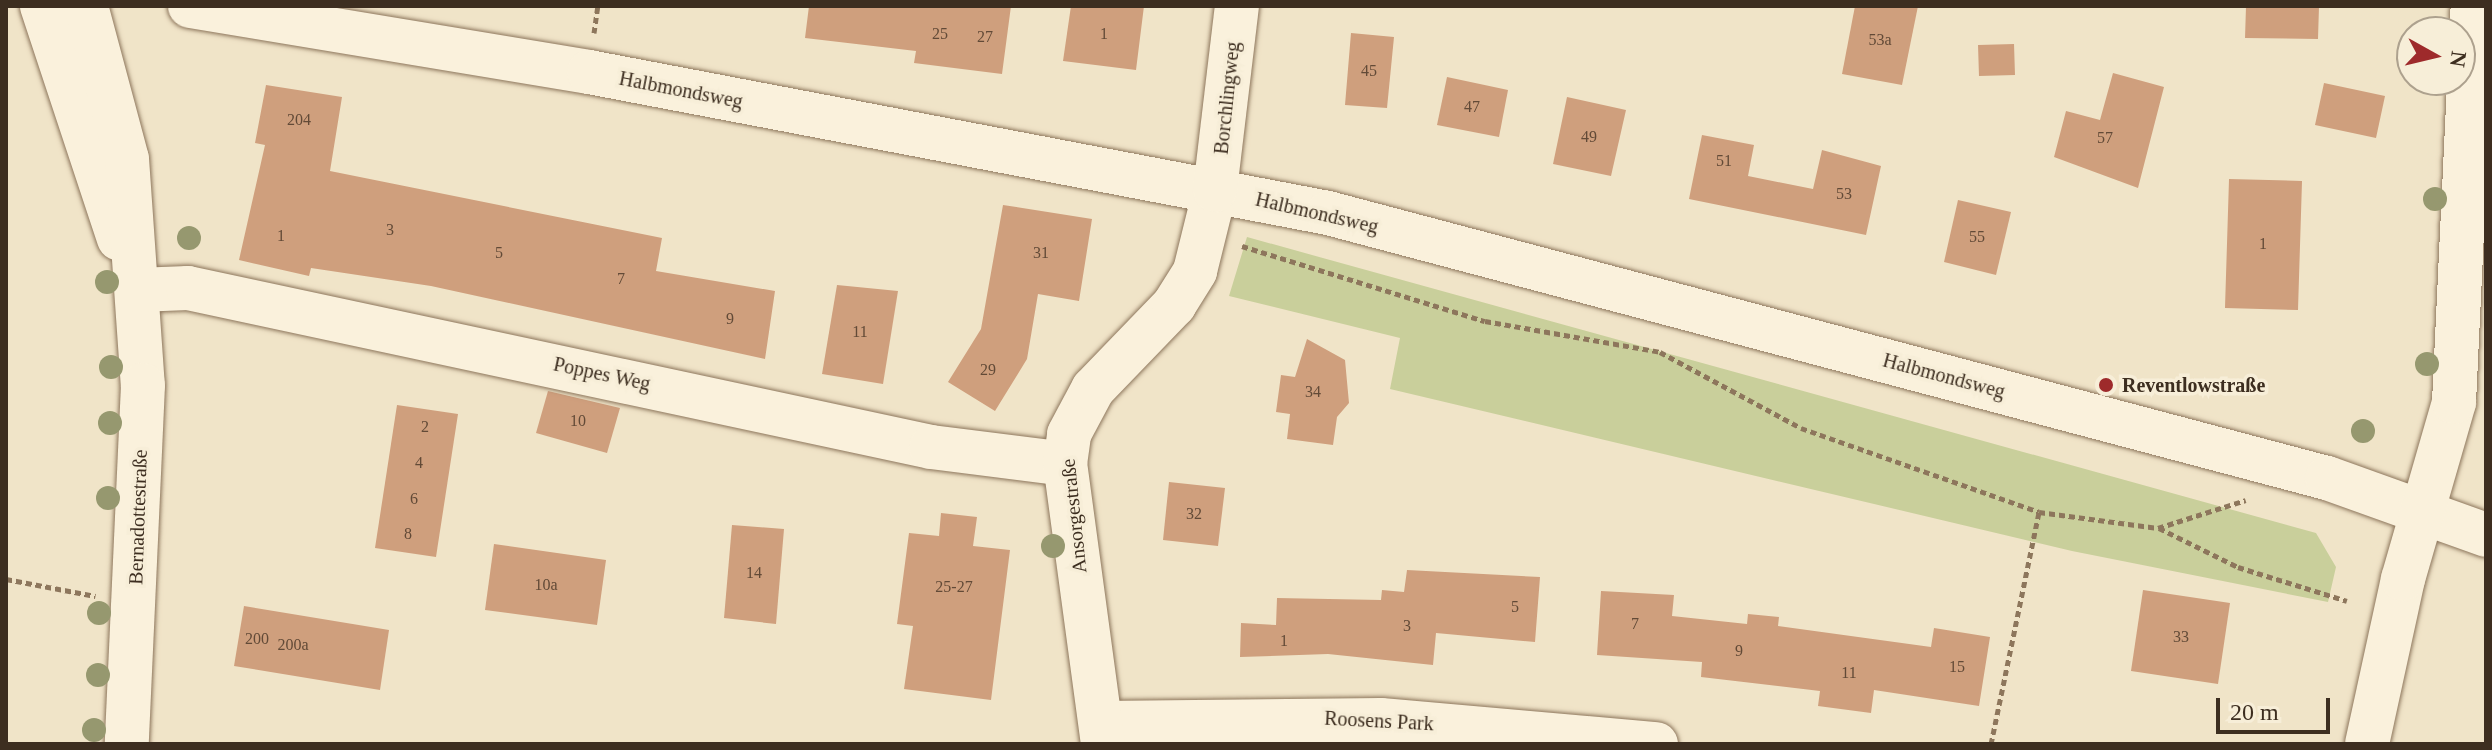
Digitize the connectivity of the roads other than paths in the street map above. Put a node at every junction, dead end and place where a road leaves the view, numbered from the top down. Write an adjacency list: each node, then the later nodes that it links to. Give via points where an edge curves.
1 (42, 6): 7 (street, Bernadottestraße)
2 (86, 6): 7 (street, Bernadottestraße, via 127,159)
3 (190, 6): 6 (street, Halbmondsweg)
4 (1237, 6): 6 (street, Borchlingweg)
5 (2473, 6): 9 (street, via 2462,346 2448,431)
6 (1215, 190): 8 (street, Ansorgestraße, via 1205,239 1174,305 1079,409); 9 (street, Halbmondsweg, via 1328,213 2207,445)
7 (137, 290): 8 (street, Poppes Weg, via 188,288 931,447); 12 (street, Bernadottestraße, via 143,385)
8 (1065, 464): 11 (street, Ansorgestraße)
9 (2423, 511): 10 (street); 14 (street)
10 (2486, 535)
11 (1102, 734): 13 (street, Roosens Park, via 1381,720)
12 (127, 744)
13 (1656, 744)
14 (2367, 744)

